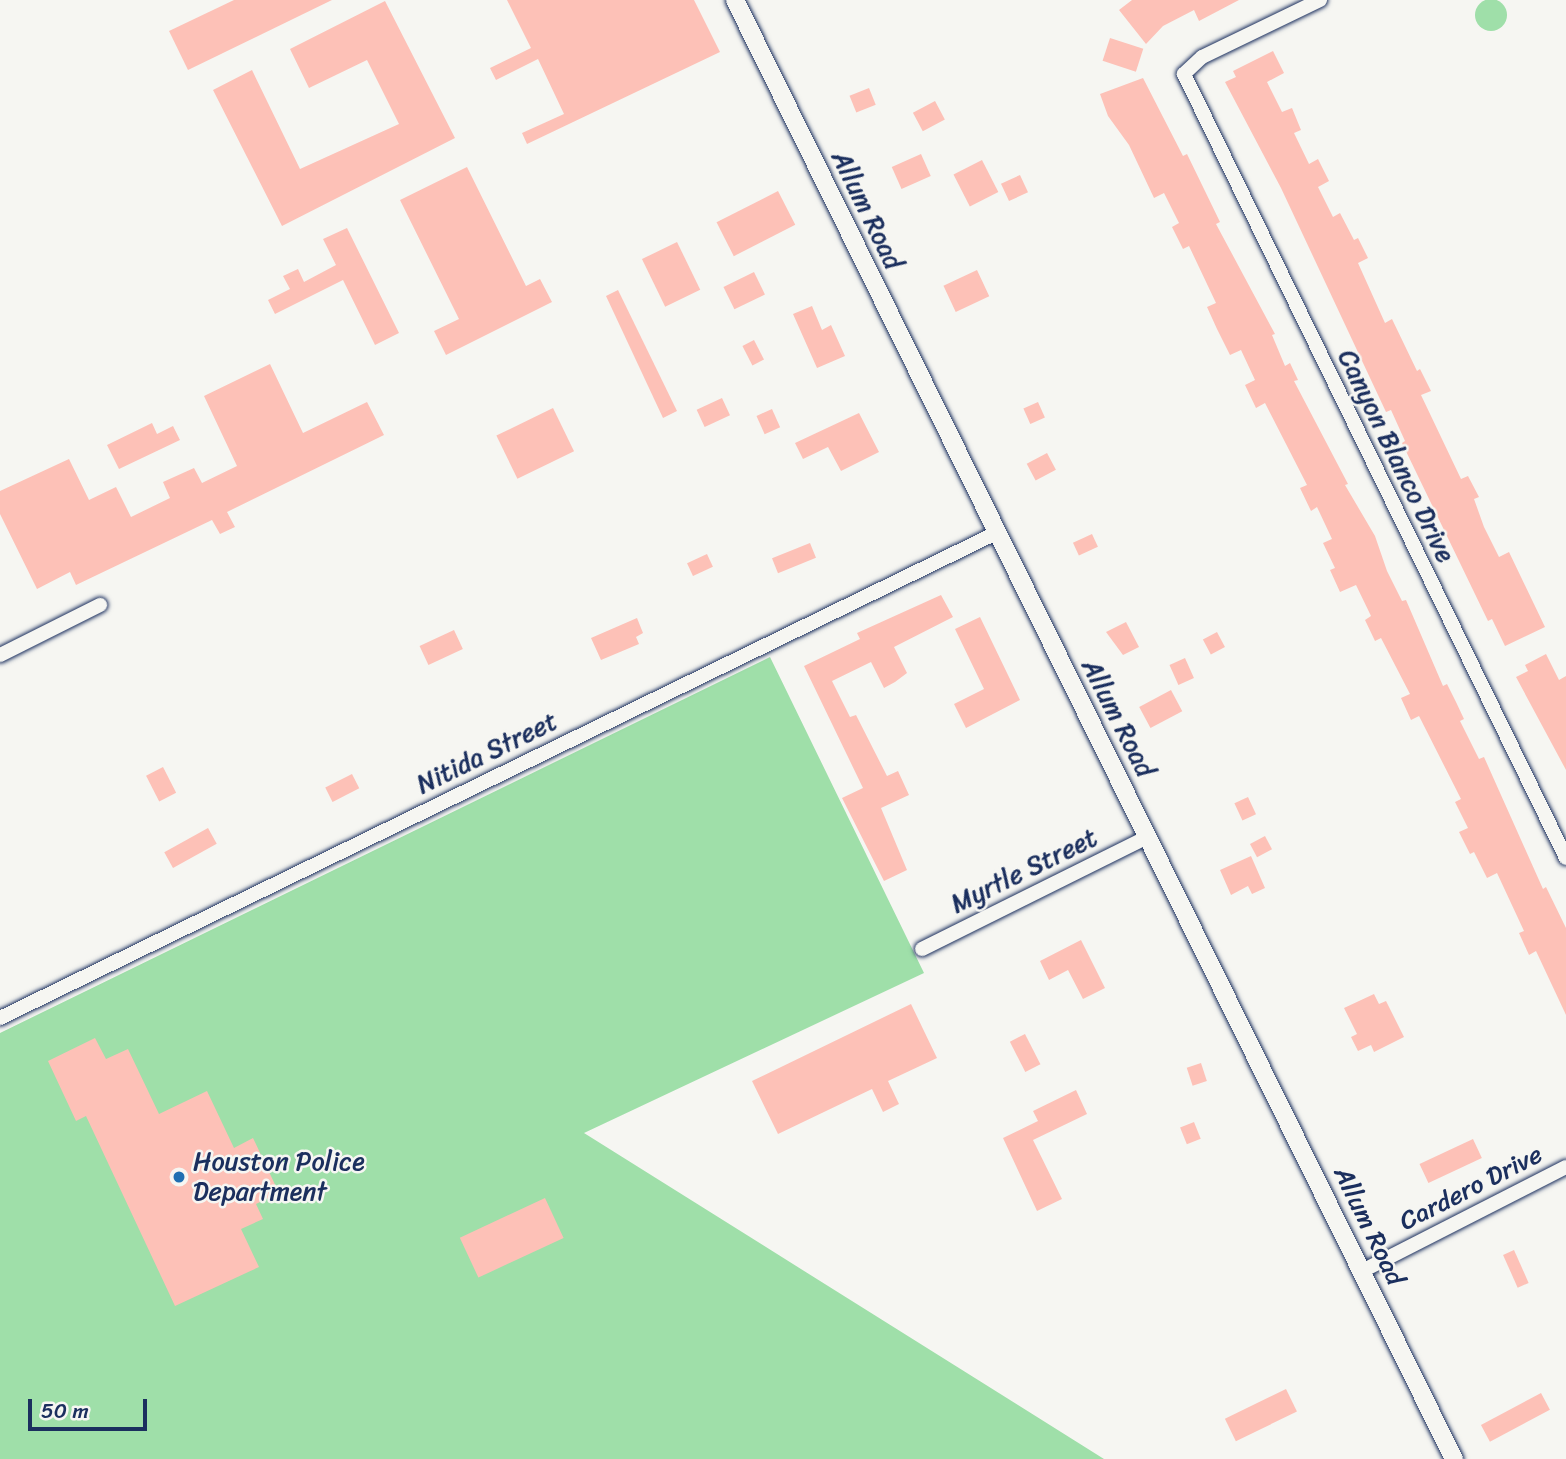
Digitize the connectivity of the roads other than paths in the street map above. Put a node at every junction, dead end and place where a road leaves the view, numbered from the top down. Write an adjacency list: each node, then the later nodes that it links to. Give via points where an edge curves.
1 (735, 0): 3 (street, Allum Road)
2 (1320, 0): 7 (street, Canyon Blanco Drive, via 1202,57 1184,74)
3 (996, 533): 6 (street, Allum Road); 9 (street, Nitida Street)
4 (100, 606): 5 (street)
5 (0, 655)
6 (1148, 837): 8 (street, Myrtle Street); 11 (street, Allum Road)
7 (1566, 858)
8 (922, 949)
9 (0, 1018)
10 (1566, 1167): 11 (street, Cardero Drive)
11 (1362, 1271): 12 (street, Allum Road)
12 (1454, 1459)

